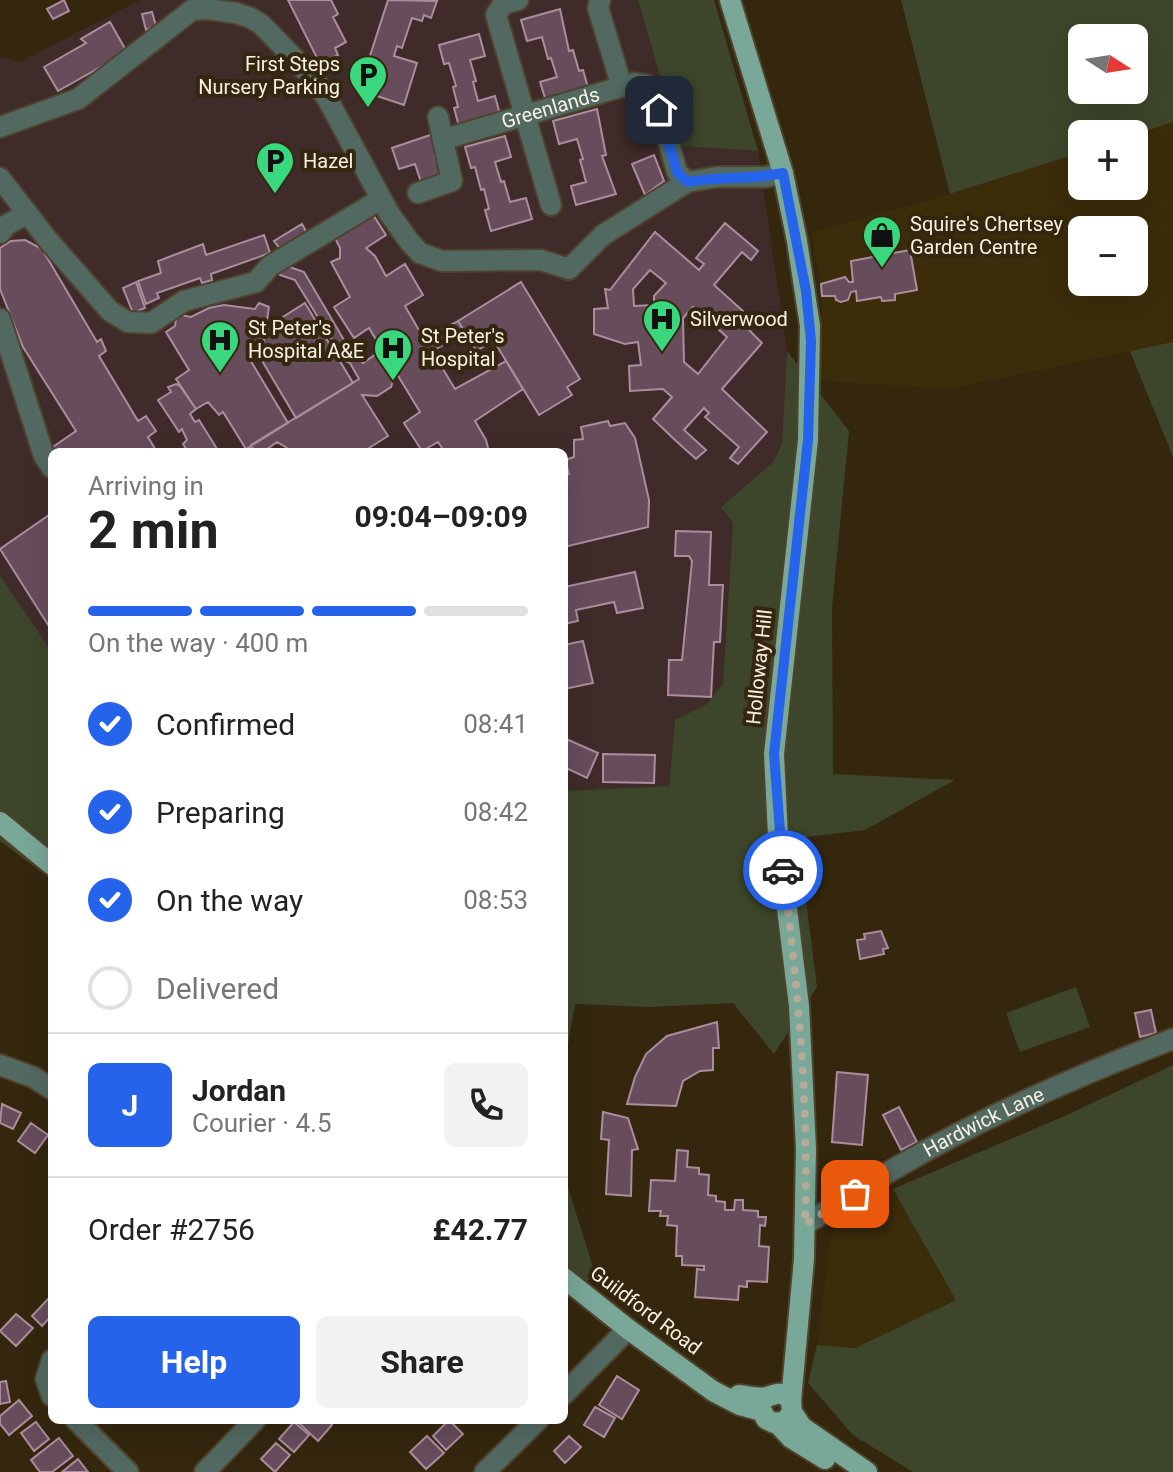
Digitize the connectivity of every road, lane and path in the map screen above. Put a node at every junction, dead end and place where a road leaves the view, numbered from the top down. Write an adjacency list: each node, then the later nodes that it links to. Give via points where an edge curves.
1 (518, 0): 5 (street, via 503,4 496,15)
2 (600, 0): 4 (street)
3 (730, 0): 9 (main road, Holloway Hill)
4 (622, 87): 5 (street, Greenlands); 11 (street, Greenlands, via 634,83 654,91 677,172)
5 (525, 115): 8 (street, Greenlands); 14 (street)
6 (438, 117): 8 (street)
7 (0, 127): 13 (street, via 78,99 192,10 236,13 262,25 316,82)
8 (445, 139): 12 (street, via 452,181)
9 (783, 173): 11 (street); 24 (main road, Holloway Hill, via 811,341 808,440 774,754 778,836 799,1006)
10 (0, 178): 15 (street)
11 (687, 182): 13 (street, via 603,235 569,269 541,260 430,258 409,241)
12 (418, 193)
13 (381, 199): 15 (street, via 270,266 256,282 184,301 151,323 128,322 110,311)
14 (551, 205)
15 (27, 214): 16 (street)
16 (0, 233)
17 (0, 319): 18 (street)
18 (48, 462)
19 (0, 822): 20 (main road)
20 (48, 862)
21 (1173, 1039): 24 (street, Hardwick Lane, via 981,1122)
22 (0, 1065): 23 (street)
23 (48, 1086)
24 (805, 1224): 28 (main road, Holloway Hill, via 796,1347)
25 (568, 1281): 26 (main road, Guildford Road)
26 (628, 1329): 27 (street); 28 (main road, Guildford Road, via 722,1397)
27 (568, 1390)
28 (777, 1406): 35 (main road, via 791,1438); 36 (main road)
29 (80, 1424): 32 (street)
30 (251, 1424): 33 (street)
31 (534, 1424): 34 (street)
32 (128, 1472)
33 (205, 1472)
34 (485, 1472)
35 (845, 1472)
36 (867, 1472)

